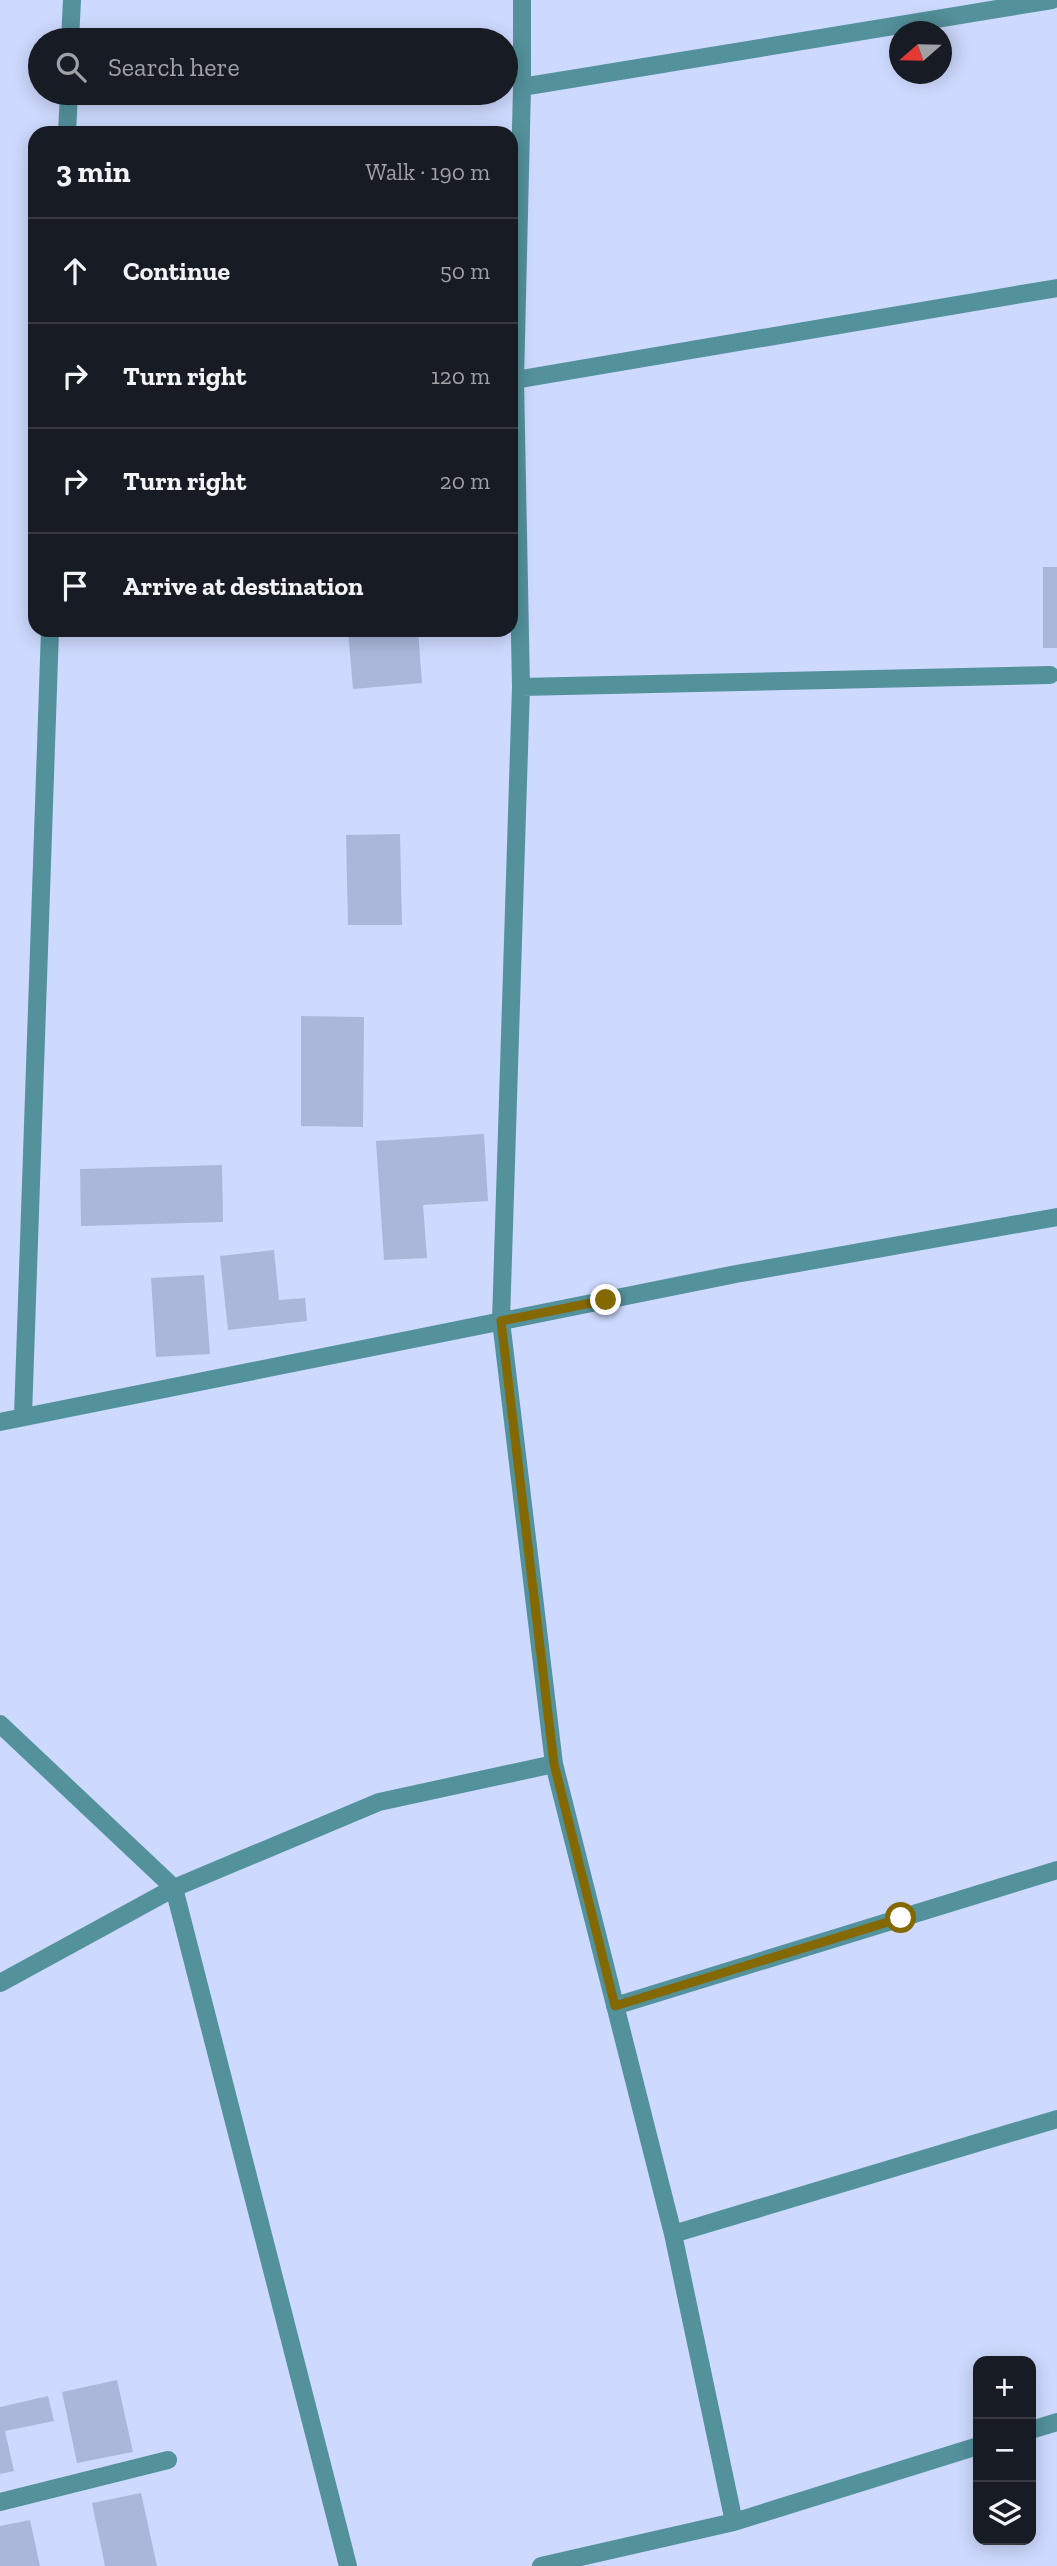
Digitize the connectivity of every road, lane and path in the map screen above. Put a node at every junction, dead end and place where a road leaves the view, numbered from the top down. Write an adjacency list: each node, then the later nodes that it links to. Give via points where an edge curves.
1 (72, 0): 4 (street)
2 (522, 0): 5 (street)
3 (1052, 0): 5 (street)
4 (71, 28)
5 (522, 87): 8 (street)
6 (68, 105): 7 (street)
7 (67, 126)
8 (518, 254)
9 (1057, 288): 10 (street)
10 (518, 379)
11 (518, 534): 14 (street)
12 (50, 637): 17 (street)
13 (1050, 675): 14 (street)
14 (521, 687): 16 (street)
15 (1057, 1217): 16 (street)
16 (501, 1321): 17 (street); 20 (street)
17 (23, 1416): 18 (street)
18 (0, 1422)
19 (0, 1724): 22 (street)
20 (554, 1764): 22 (street, via 379,1802); 24 (street)
21 (1057, 1870): 24 (street)
22 (174, 1888): 23 (street); 33 (street)
23 (0, 1983)
24 (615, 2006): 26 (street)
25 (1057, 2119): 26 (street)
26 (673, 2234): 32 (street)
27 (1057, 2422): 28 (street)
28 (1036, 2428)
29 (973, 2448): 32 (street)
30 (168, 2460): 31 (street)
31 (0, 2502)
32 (734, 2522): 34 (street)
33 (348, 2566)
34 (541, 2566)

